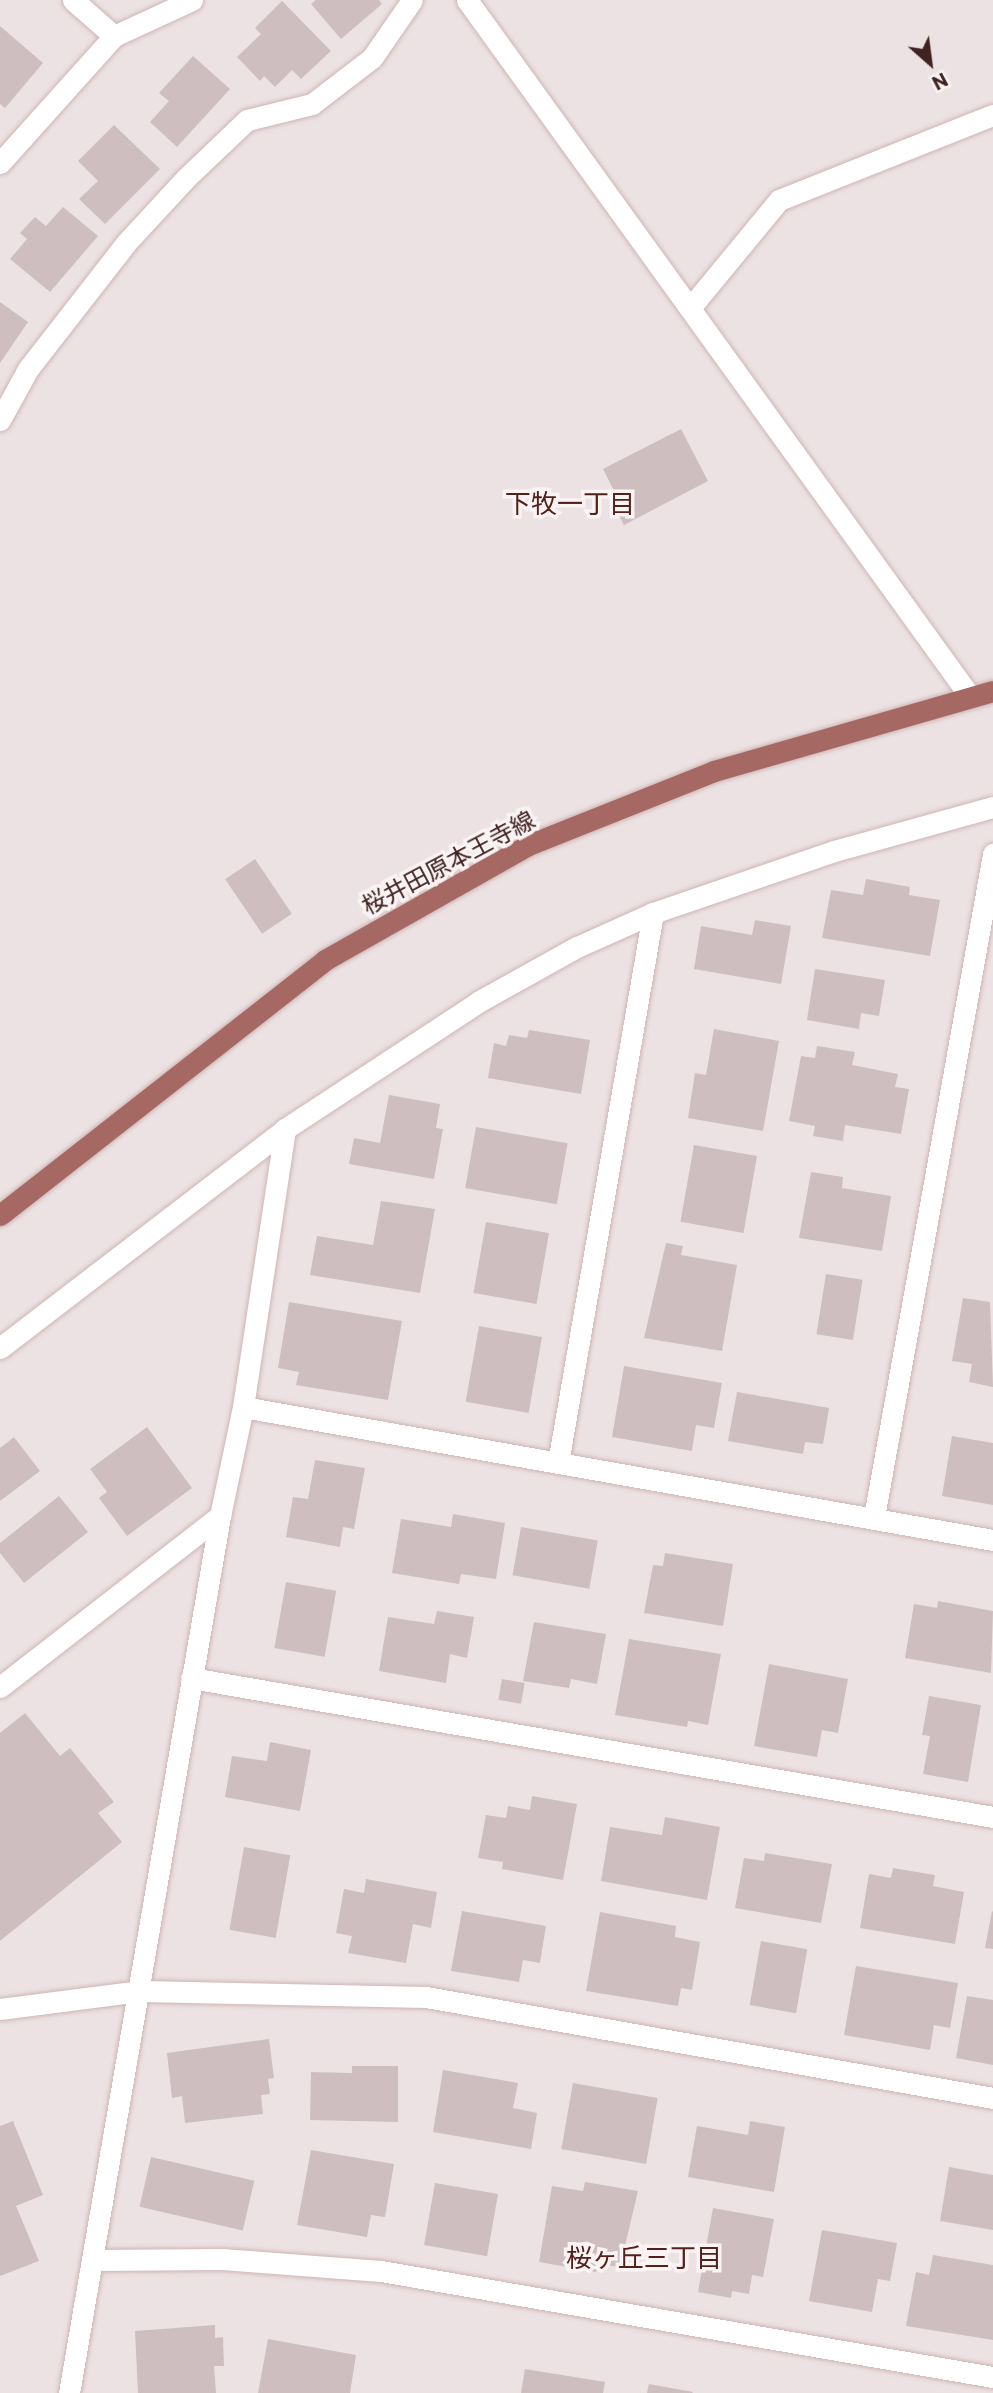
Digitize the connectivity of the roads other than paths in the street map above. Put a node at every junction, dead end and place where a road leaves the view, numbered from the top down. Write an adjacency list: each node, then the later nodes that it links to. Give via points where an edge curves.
1 (73, 0): 5 (street)
2 (192, 0): 5 (street)
3 (412, 0): 9 (street, via 372,58 312,104 247,120 186,178 126,243 27,369)
4 (467, 0): 8 (street)
5 (114, 36): 7 (street)
6 (993, 115): 8 (street, via 779,200)
7 (0, 163)
8 (690, 308): 11 (street)
9 (0, 420)
10 (993, 691): 11 (main road, 桜井田原本王寺線)
11 (969, 695): 16 (main road, 桜井田原本王寺線, via 714,771 528,845 325,960)
12 (993, 807): 14 (street, via 834,851)
13 (993, 854): 21 (street)
14 (653, 913): 15 (street, via 577,947 478,1002); 19 (street)
15 (285, 1129): 17 (street); 18 (street)
16 (0, 1215)
17 (0, 1348)
18 (243, 1407): 19 (street); 20 (street)
19 (558, 1463): 21 (street)
20 (220, 1516): 23 (street); 24 (street)
21 (874, 1517): 22 (street)
22 (993, 1540)
23 (191, 1678): 25 (street); 26 (street)
24 (0, 1687)
25 (993, 1817)
26 (141, 1991): 27 (street); 28 (street, via 426,1997); 29 (street)
27 (0, 2009)
28 (993, 2098)
29 (93, 2260): 30 (street, via 222,2259 381,2271); 31 (street)
30 (993, 2377)
31 (69, 2393)

